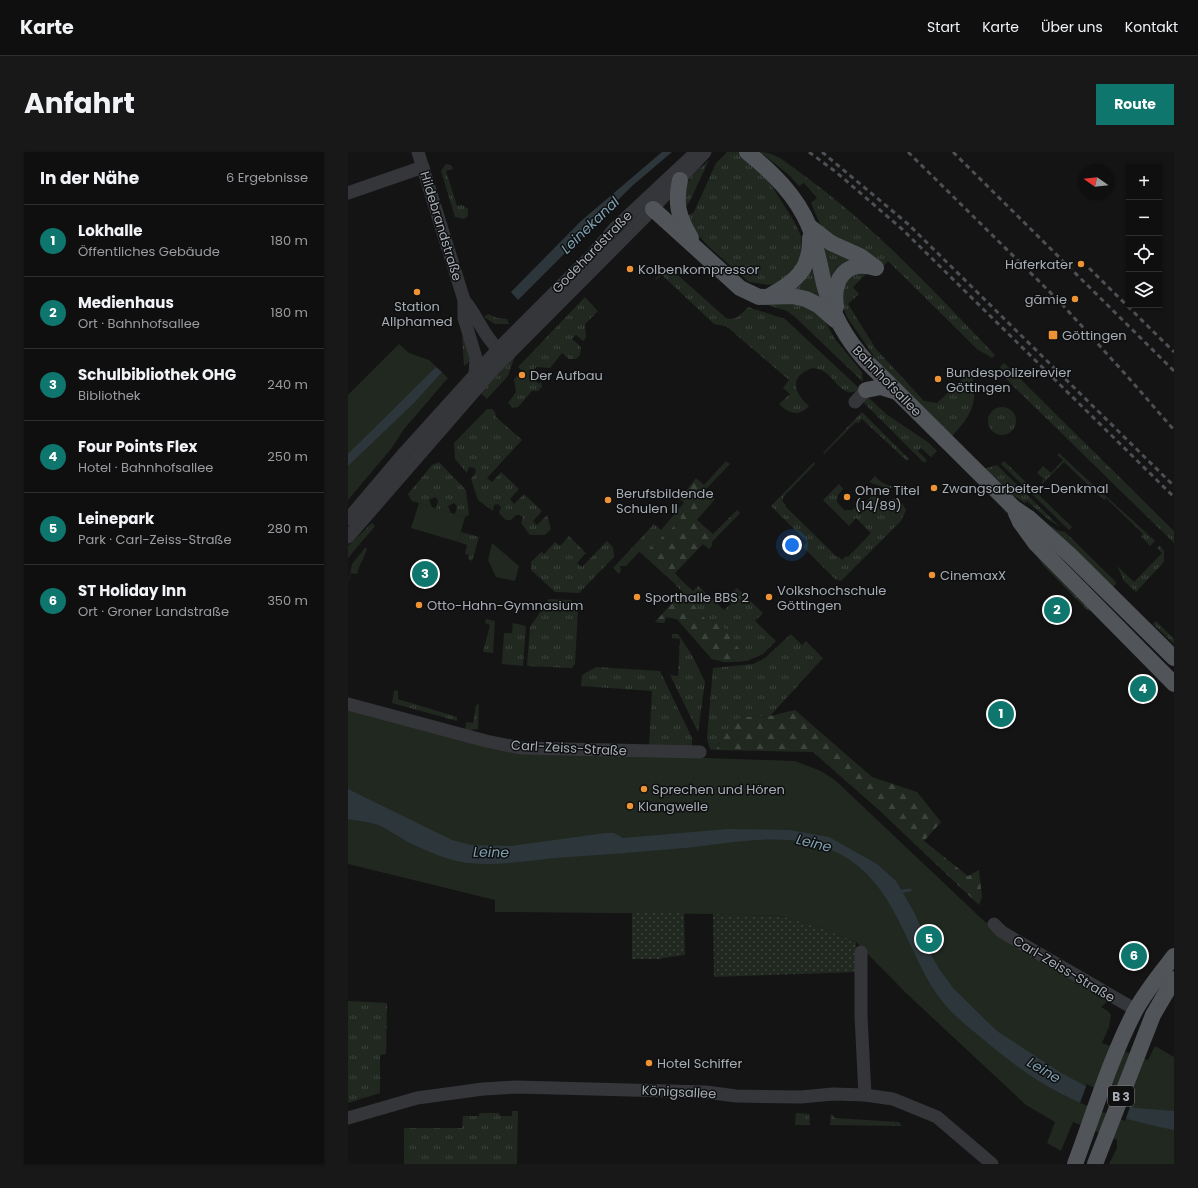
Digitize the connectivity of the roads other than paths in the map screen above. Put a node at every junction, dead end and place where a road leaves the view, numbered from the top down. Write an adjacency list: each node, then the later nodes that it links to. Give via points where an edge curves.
1 (418, 152): 5 (street, Hildebrandstraße)
2 (696, 152): 8 (street, Godehardstraße)
3 (705, 152): 6 (street, Godehardstraße)
4 (752, 156): 9 (main road, Bahnhofsallee, via 786,189)
5 (423, 167): 7 (street); 12 (street, Hildebrandstraße)
6 (680, 180): 8 (street, Godehardstraße); 10 (main road, via 677,208 684,227)
7 (348, 193)
8 (648, 205): 10 (main road); 15 (street, Godehardstraße); 16 (street, Godehardstraße, via 615,228)
9 (809, 226): 11 (main road, via 809,248 803,270 791,283); 13 (main road, Bahnhofsallee, via 828,298); 13 (main road, via 831,243 864,258 876,268 853,267 840,276 835,294)
10 (698, 249): 11 (main road, via 740,288 755,296)
11 (768, 296): 13 (main road, via 796,297 811,301)
12 (464, 300): 14 (street, Hildebrandstraße, via 464,318); 16 (street, Hildebrandstraße)
13 (838, 322): 17 (main road, Bahnhofsallee, via 850,343)
14 (472, 346): 16 (street, via 477,351); 19 (street, Hildebrandstraße, via 476,358)
15 (512, 350): 16 (street, Godehardstraße); 18 (street, Godehardstraße)
16 (496, 354): 18 (street); 19 (street, Godehardstraße)
17 (866, 361): 20 (main road, via 870,379); 21 (main road, Bahnhofsallee)
18 (493, 370): 25 (street, Godehardstraße)
19 (475, 374): 24 (street, Godehardstraße, via 404,452)
20 (866, 390): 21 (main road, via 881,387); 22 (street, Bahnhofsallee)
21 (897, 392): 23 (main road, Bahnhofsallee)
22 (855, 402)
23 (1014, 508): 26 (main road, Bahnhofsallee, via 1029,518 1071,556); 27 (main road, Bahnhofsallee, via 1020,522 1036,544)
24 (348, 519)
25 (348, 538)
26 (1127, 612): 27 (main road); 28 (main road, Bahnhofsallee)
27 (1114, 624): 29 (main road, Bahnhofsallee)
28 (1174, 658)
29 (1174, 684)
30 (348, 704): 31 (street, Carl-Zeiss-Straße, via 521,748)
31 (700, 752)
32 (994, 924): 36 (street, Carl-Zeiss-Straße, via 1002,932)
33 (861, 952): 37 (street)
34 (1174, 956): 36 (main road, B 3)
35 (1174, 979): 41 (main road, B 3, via 1153,1015)
36 (1136, 1010): 40 (main road, B 3, via 1121,1042)
37 (865, 1095): 38 (street, Königsallee, via 743,1096 706,1092 516,1087 417,1098); 39 (street, Königsallee, via 904,1102 937,1117)
38 (348, 1118)
39 (992, 1164)
40 (1075, 1164)
41 (1095, 1164)

